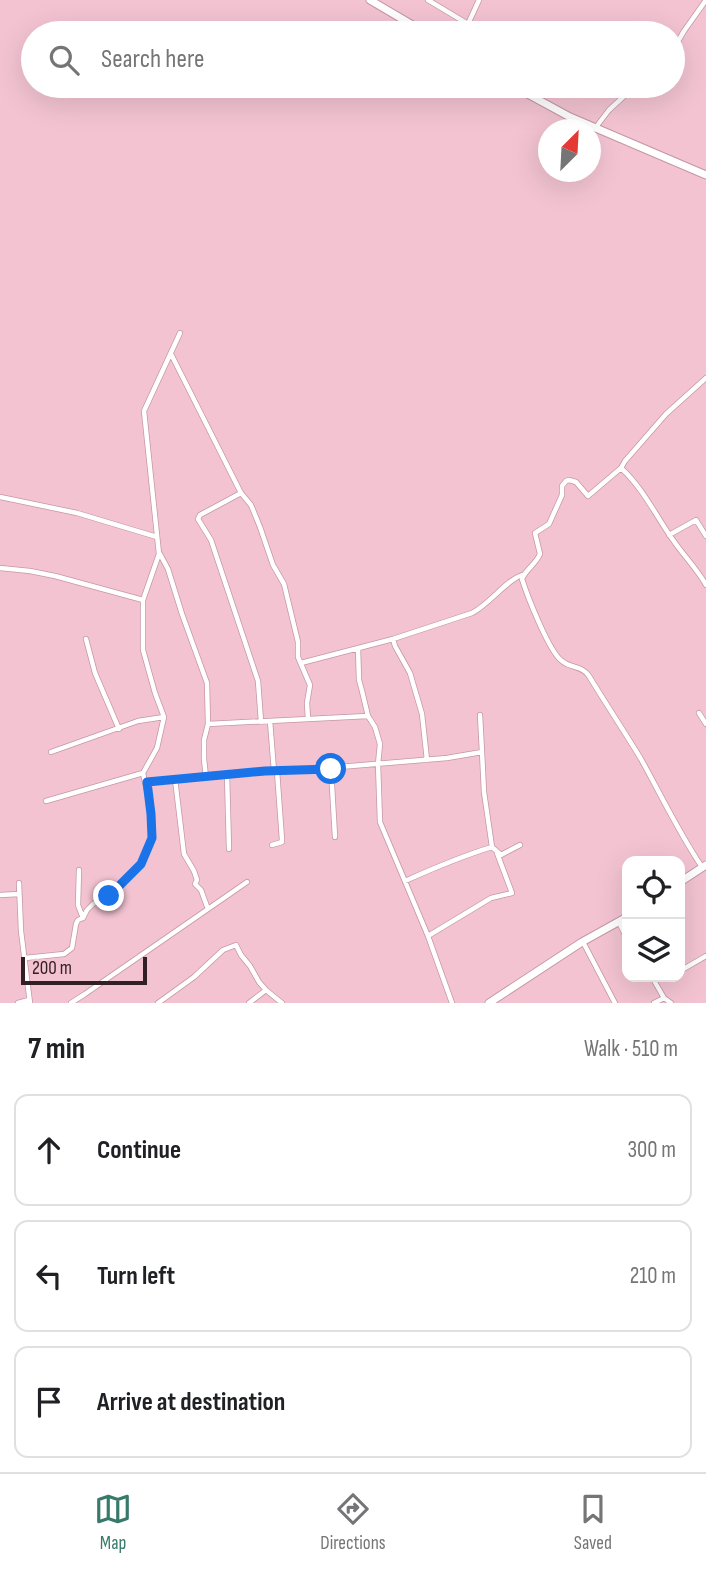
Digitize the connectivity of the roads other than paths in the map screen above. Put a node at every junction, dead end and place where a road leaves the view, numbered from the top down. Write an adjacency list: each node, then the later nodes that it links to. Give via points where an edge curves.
1 (370, 0): 5 (main road)
2 (428, 0): 6 (street)
3 (479, 0): 7 (street)
4 (706, 0): 8 (street)
5 (406, 21)
6 (463, 21)
7 (469, 21)
8 (685, 30)
9 (534, 98): 11 (main road)
10 (622, 98): 12 (street)
11 (576, 119)
12 (601, 120)
13 (601, 131): 14 (main road)
14 (706, 175)
15 (180, 333): 16 (street)
16 (171, 353): 19 (street); 23 (street, via 144,411)
17 (706, 378): 18 (street, via 666,414)
18 (621, 468): 21 (street); 26 (street, via 588,496 576,482 563,484 550,524 535,532 539,557)
19 (241, 493): 32 (street, via 251,505 272,565 284,584); 39 (street, via 198,519 211,540 258,681)
20 (0, 497): 23 (street, via 77,513)
21 (669, 535): 22 (street, via 696,520); 27 (street)
22 (706, 536)
23 (157, 537): 24 (street)
24 (159, 554): 28 (street); 40 (street, via 169,569 207,683)
25 (0, 568): 28 (street, via 30,570)
26 (523, 575): 30 (street, via 472,613); 61 (street, via 530,603 557,657 588,673)
27 (706, 585)
28 (143, 600): 36 (street, via 143,650)
29 (86, 639): 42 (street, via 94,673)
30 (393, 639): 31 (street); 45 (street, via 410,673 422,714)
31 (358, 648): 32 (street); 35 (street, via 359,680)
32 (301, 663): 37 (street, via 310,685)
33 (699, 713): 41 (street)
34 (480, 715): 44 (street)
35 (368, 716): 37 (street); 46 (street, via 380,744)
36 (164, 717): 42 (street); 49 (street, via 157,748)
37 (307, 719): 38 (street)
38 (270, 721): 39 (street); 48 (street)
39 (261, 722): 40 (street)
40 (208, 724): 51 (street)
41 (706, 724)
42 (119, 729): 43 (street)
43 (51, 752)
44 (482, 752): 45 (street); 58 (street)
45 (427, 760): 46 (street)
46 (378, 764): 47 (street); 64 (street, via 380,822)
47 (331, 769): 48 (street); 55 (street)
48 (275, 771): 50 (street); 56 (street, via 282,842)
49 (144, 773): 53 (street); 54 (street)
50 (227, 774): 51 (street); 59 (street)
51 (206, 777): 52 (street)
52 (175, 779): 53 (street); 69 (street, via 184,854)
53 (147, 782): 70 (street, via 153,833 147,854 122,884 93,904)
54 (46, 801)
55 (335, 837)
56 (272, 845)
57 (520, 845): 60 (street)
58 (492, 847): 60 (street); 64 (street)
59 (229, 849)
60 (497, 853): 74 (street, via 512,893 491,898)
61 (704, 866): 63 (main road)
62 (79, 870): 70 (street, via 78,905)
63 (685, 879)
64 (405, 881): 74 (street)
65 (247, 882): 69 (street)
66 (19, 883): 67 (street)
67 (19, 894): 68 (street); 77 (street)
68 (0, 895)
69 (208, 909): 84 (street)
70 (83, 918): 77 (street, via 76,924 69,952)
71 (624, 919): 72 (main road)
72 (619, 922): 73 (street); 75 (main road)
73 (622, 928)
74 (428, 936): 88 (street)
75 (582, 942): 89 (main road); 90 (street)
76 (706, 956): 78 (street)
77 (25, 958): 82 (street)
78 (685, 968)
79 (655, 982): 81 (street)
80 (266, 990): 85 (street, via 236,945 223,950); 86 (street); 87 (street)
81 (664, 998): 91 (street); 92 (street)
82 (30, 1001): 83 (street)
83 (18, 1003)
84 (71, 1003)
85 (158, 1003)
86 (249, 1003)
87 (282, 1003)
88 (452, 1003)
89 (489, 1003)
90 (615, 1003)
91 (654, 1003)
92 (671, 1003)

